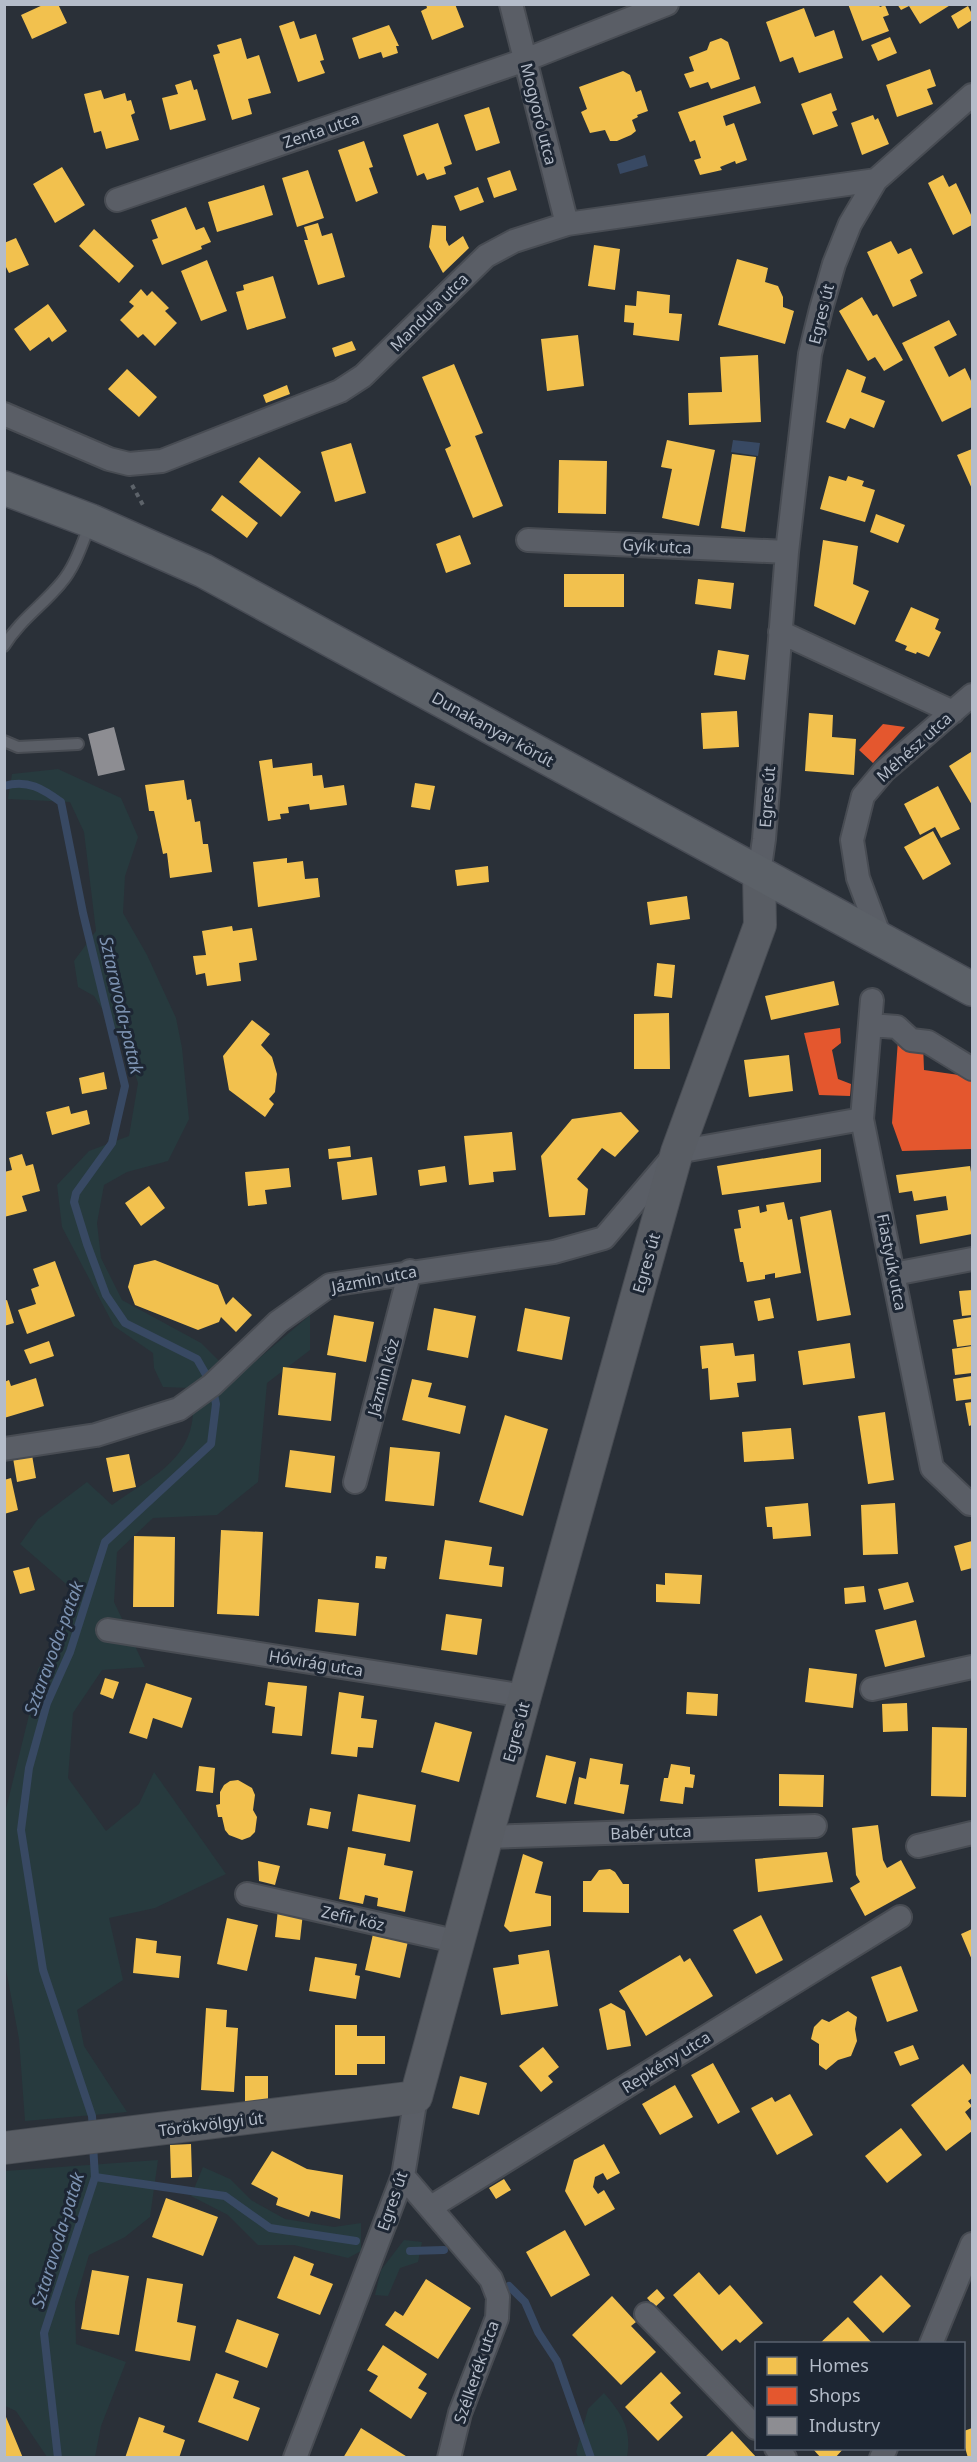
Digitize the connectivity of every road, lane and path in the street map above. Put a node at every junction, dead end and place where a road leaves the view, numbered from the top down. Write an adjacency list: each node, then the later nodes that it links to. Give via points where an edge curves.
1 (511, 4): 3 (street, Mogyoró utca)
2 (667, 4): 3 (street, Zenta utca)
3 (525, 60): 6 (street, Zenta utca); 7 (street, Mogyoró utca)
4 (972, 95): 5 (street, Egres út)
5 (876, 180): 7 (street, Mandula utca); 12 (street, Egres út, via 850,224 834,264 810,354)
6 (117, 200)
7 (567, 224): 8 (street, Mandula utca, via 514,241 486,256 363,376 340,391 162,461 129,464 109,459)
8 (4, 414)
9 (4, 488): 10 (main road, Dunakanyar körút)
10 (91, 521): 14 (lane, via 62,583 12,632); 19 (main road, Dunakanyar körút, via 204,571)
11 (528, 540): 12 (street, Gyík utca)
12 (787, 552): 13 (street, Egres út)
13 (780, 632): 16 (street); 19 (street, Egres út)
14 (4, 646)
15 (972, 694): 16 (street, Méhész utca)
16 (953, 712): 20 (street, Méhész utca, via 884,771 863,796 852,840 858,878)
17 (4, 741): 18 (lane, via 18,747)
18 (78, 744)
19 (759, 874): 20 (main road, Dunakanyar körút); 26 (street, Egres út, via 760,925)
20 (882, 942): 21 (main road, Dunakanyar körút)
21 (972, 989)
22 (872, 1000): 23 (street, Fiastyúk utca)
23 (870, 1025): 24 (street, via 897,1027 911,1040 928,1042); 25 (street, Fiastyúk utca)
24 (972, 1069)
25 (862, 1119): 26 (street); 29 (street, Fiastyúk utca)
26 (677, 1152): 28 (street, Jázmin utca, via 604,1238 554,1252); 36 (street, Egres út)
27 (972, 1259): 29 (street)
28 (410, 1271): 30 (street, Jázmin utca, via 330,1285 278,1322 212,1385 179,1409 96,1435); 31 (street, Jázmin köz)
29 (894, 1274): 32 (street, Fiastyúk utca, via 932,1468)
30 (4, 1449)
31 (355, 1482)
32 (972, 1504)
33 (108, 1630): 36 (street, Hóvirág utca)
34 (972, 1667): 35 (street)
35 (872, 1689)
36 (525, 1696): 39 (street, Egres út)
37 (815, 1826): 39 (street, Babér utca)
38 (972, 1833): 40 (street)
39 (487, 1838): 43 (street, Egres út)
40 (918, 1846)
41 (247, 1894): 43 (street, Zefír köz)
42 (900, 1917): 47 (street, Repkény utca)
43 (459, 1942): 44 (street, Egres út)
44 (416, 2097): 45 (street, Törökvölgyi út); 46 (street, Egres út)
45 (4, 2148)
46 (403, 2176): 47 (street, Szélkerék utca); 52 (street, Egres út)
47 (431, 2207): 53 (street, Szélkerék utca, via 491,2278 498,2297 496,2318 460,2413)
48 (972, 2244): 50 (street)
49 (646, 2314): 51 (street)
50 (932, 2342)
51 (755, 2427)
52 (294, 2457)
53 (449, 2457)

